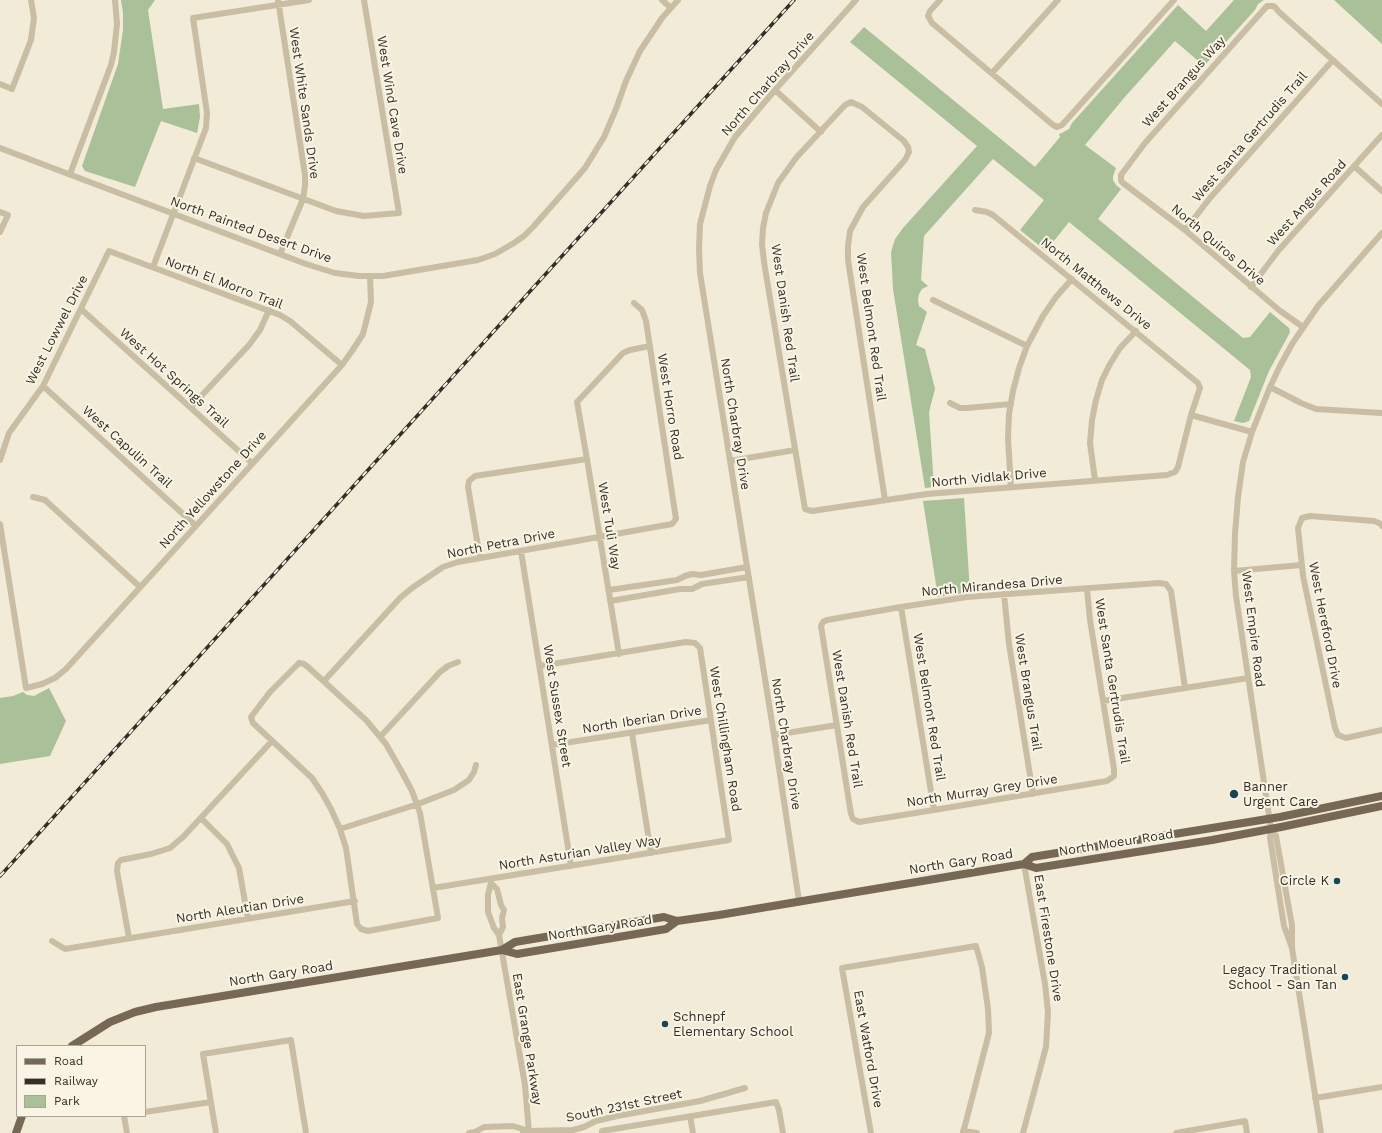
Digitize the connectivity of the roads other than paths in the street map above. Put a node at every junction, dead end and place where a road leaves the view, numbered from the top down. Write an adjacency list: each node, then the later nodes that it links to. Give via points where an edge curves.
1 (31, 0): 15 (street, via 34,18 31,40 12,89)
2 (115, 0): 24 (street, via 117,24 111,65)
3 (309, 0): 11 (street)
4 (364, 0): 27 (street, West Wind Cave Drive, via 399,213 353,215)
5 (662, 0): 12 (street)
6 (678, 0): 12 (street, North Painted Desert Drive)
7 (856, 0): 16 (street, North Charbray Drive)
8 (940, 0): 14 (street, via 928,16 932,23)
9 (1058, 0): 14 (street)
10 (1174, 0): 14 (street, via 1062,125 1053,125)
11 (278, 2): 22 (street, via 193,18 207,113 206,128); 27 (street, West White Sands Drive, via 305,175)
12 (670, 8): 37 (street, North Painted Desert Drive, via 631,68 604,137 594,155 524,236 495,254 478,260)
13 (1333, 60): 17 (street); 25 (street, West Brangus Way, via 1275,7 1264,8 1145,143 1122,171); 31 (street, West Santa Gertrudis Trail, via 1210,198)
14 (992, 73)
15 (0, 84)
16 (775, 90): 18 (street); 60 (street, North Charbray Drive, via 735,137 725,153 710,186 700,224 700,273)
17 (1382, 104)
18 (821, 132): 21 (street, West Danish Red Trail, via 845,105 851,102 862,107 904,141); 57 (street, West Danish Red Trail, via 796,158 778,183 763,228 764,262)
19 (1382, 135): 23 (street, West Angus Road)
20 (0, 148): 24 (street, North Painted Desert Drive)
21 (909, 152): 65 (street, West Belmont Red Trail, via 905,160 863,207 850,231 848,246 848,260)
22 (194, 158): 27 (street); 30 (street)
23 (1354, 166): 26 (street); 39 (street, West Angus Road, via 1278,251)
24 (70, 174): 30 (street, North Painted Desert Drive)
25 (1120, 178): 31 (street, North Quiros Drive, via 1123,183)
26 (1382, 191)
27 (303, 199): 35 (street, West White Sands Drive)
28 (975, 210): 38 (street, North Matthews Drive, via 993,215)
29 (0, 212): 32 (street, via 8,215)
30 (172, 214): 35 (street, North Painted Desert Drive); 36 (street)
31 (1185, 230): 39 (street, North Quiros Drive)
32 (0, 232)
33 (1382, 233): 44 (street, West Empire Road, via 1332,288)
34 (109, 251): 36 (street, North El Morro Trail); 42 (street, West Lowwel Drive)
35 (280, 254): 37 (street, North Painted Desert Drive, via 335,273)
36 (152, 267): 43 (street, North El Morro Trail)
37 (370, 276): 48 (street, North Yellowstone Drive, via 371,302 363,334)
38 (1072, 280): 45 (street, North Matthews Drive); 47 (street, via 1043,316)
39 (1251, 287): 44 (street, North Quiros Drive)
40 (933, 300): 47 (street)
41 (634, 304): 46 (street, West Horro Road, via 642,310 646,320)
42 (81, 309): 49 (street, West Lowwel Drive); 53 (street, West Hot Springs Trail)
43 (269, 310): 48 (street, North El Morro Trail, via 290,321); 53 (street, via 260,330 249,345)
44 (1303, 327): 50 (street, West Empire Road)
45 (1136, 331): 55 (street, North Matthews Drive, via 1198,383 1200,388); 62 (street, via 1120,348 1110,364 1096,400 1090,443)
46 (650, 346): 58 (street, West Tuli Way, via 623,353 577,402); 67 (street, West Horro Road)
47 (1027, 346): 52 (street)
48 (342, 365): 61 (street, North Yellowstone Drive)
49 (43, 386): 59 (street, West Lowwel Drive, via 9,433); 69 (street, West Capulin Trail)
50 (1270, 387): 54 (street, via 1316,409); 56 (street, West Empire Road)
51 (950, 403): 52 (street, via 960,408)
52 (1011, 404): 63 (street, via 1008,439)
53 (191, 407): 61 (street, West Hot Springs Trail)
54 (1382, 413)
55 (1191, 415): 56 (street); 62 (street, North Vidlak Drive, via 1175,472 1167,475)
56 (1252, 432): 76 (street, West Empire Road, via 1243,462 1238,497)
57 (795, 450): 60 (street); 66 (street, West Danish Red Trail)
58 (587, 459): 71 (street, West Tuli Way); 73 (street, via 475,476 469,481)
59 (0, 460)
60 (730, 461): 75 (street, North Charbray Drive)
61 (252, 463): 69 (street, North Yellowstone Drive)
62 (1095, 480): 63 (street, North Vidlak Drive)
63 (1011, 486): 65 (street, North Vidlak Drive)
64 (33, 497): 79 (street, via 45,500)
65 (885, 500): 66 (street, North Vidlak Drive, via 812,511)
66 (805, 509)
67 (676, 519): 71 (street, North Petra Drive, via 668,526)
68 (0, 524): 79 (street, North Yellowstone Drive, via 26,688 55,678 66,669)
69 (195, 525): 79 (street, North Yellowstone Drive)
70 (1381, 525): 74 (street, West Hereford Drive, via 1374,521 1310,516 1302,518 1298,528)
71 (600, 537): 72 (street, North Petra Drive); 81 (street, West Tuli Way)
72 (521, 551): 73 (street, North Petra Drive); 89 (street, West Sussex Street)
73 (480, 558): 91 (street, North Petra Drive, via 443,567 412,588)
74 (1301, 565): 76 (street); 96 (street, West Hereford Drive, via 1338,735 1346,738)
75 (747, 567): 77 (street); 78 (street, North Charbray Drive)
76 (1234, 571): 90 (street, West Empire Road)
77 (682, 577): 81 (street, via 677,580); 82 (street, via 682,585)
78 (749, 577): 82 (street, via 702,584); 98 (street, North Charbray Drive)
79 (140, 587)
80 (1087, 589): 83 (street, North Mirandesa Drive); 92 (street, North Mirandesa Drive, via 1166,584 1171,591); 93 (street, West Santa Gertrudis Trail)
81 (609, 590): 84 (street, West Tuli Way)
82 (686, 590): 84 (street)
83 (1004, 594): 85 (street, North Mirandesa Drive); 104 (street, West Brangus Trail, via 1009,644)
84 (610, 601): 87 (street, West Tuli Way)
85 (901, 607): 86 (street, North Mirandesa Drive); 108 (street, West Belmont Red Trail)
86 (823, 622): 95 (street, West Danish Red Trail, via 821,626)
87 (619, 654): 89 (street); 94 (street, West Chillingham Road, via 686,642 695,643 700,648)
88 (458, 662): 99 (street, via 440,672)
89 (540, 666): 101 (street, West Sussex Street)
90 (1248, 678): 92 (street); 109 (street, West Empire Road)
91 (324, 681): 99 (street, via 366,720); 100 (street, via 308,666 299,663 270,692 251,717 253,723)
92 (1185, 688): 93 (street)
93 (1103, 702): 103 (street, West Santa Gertrudis Trail)
94 (711, 720): 97 (street, North Iberian Drive); 114 (street, West Chillingham Road)
95 (837, 725): 98 (street); 111 (street, West Danish Red Trail)
96 (1382, 730)
97 (632, 733): 101 (street, North Iberian Drive); 115 (street)
98 (774, 734): 121 (street, North Charbray Drive)
99 (380, 737): 106 (street)
100 (272, 741): 110 (street); 112 (street, via 312,778)
101 (552, 745): 117 (street, West Sussex Street)
102 (476, 765): 106 (street, via 469,780 454,790)
103 (1114, 776): 104 (street, North Murray Grey Drive, via 1107,781)
104 (1033, 794): 108 (street, North Murray Grey Drive)
105 (1382, 796): 109 (main road)
106 (418, 804): 112 (street); 119 (street)
107 (1382, 806): 113 (main road)
108 (934, 810): 111 (street, North Murray Grey Drive, via 859,822)
109 (1269, 818): 113 (street, West Empire Road); 116 (main road, North Gary Road, via 1032,857)
110 (202, 819): 124 (street, via 227,844 239,868); 127 (street, via 170,848 121,860 118,864 117,871)
111 (853, 819)
112 (340, 829): 120 (street)
113 (1271, 829): 116 (main road, North Moeur Road, via 1036,868); 133 (street, West Empire Road, via 1270,838 1284,926 1292,948)
114 (729, 840): 115 (street, North Asturian Valley Way)
115 (651, 853): 117 (street, North Asturian Valley Way)
116 (1024, 864): 121 (main road, North Gary Road); 151 (street, East Firestone Drive, via 1048,1012 1046,1047)
117 (571, 866): 118 (street, North Asturian Valley Way)
118 (490, 881): 119 (street, North Asturian Valley Way); 122 (street, via 497,889); 123 (street)
119 (433, 888): 120 (street, via 438,918 368,931 361,929 357,924)
120 (355, 901): 124 (street, North Aleutian Drive)
121 (799, 902): 125 (main road, North Gary Road)
122 (501, 905): 123 (street); 126 (street, via 504,910 503,928)
123 (489, 906): 126 (street, via 488,912)
124 (248, 919): 127 (street, North Aleutian Drive)
125 (677, 921): 129 (main road, North Gary Road, via 664,918 515,942); 129 (main road, North Gary Road, via 666,929 517,954)
126 (499, 935): 129 (street, East Grange Parkway)
127 (129, 938): 128 (street, North Aleutian Drive, via 65,949)
128 (52, 941)
129 (502, 950): 130 (main road, North Gary Road, via 156,1007 110,1022); 146 (street, East Grange Parkway, via 525,1085)
130 (74, 1045)
131 (1382, 1087): 133 (street)
132 (745, 1088): 146 (street, South 231st Street, via 700,1101 596,1121 573,1130)
133 (1315, 1098): 154 (street, West Empire Road)
134 (211, 1102): 135 (street); 143 (street); 144 (street, via 203,1054 291,1040)
135 (146, 1112)
136 (690, 1116): 139 (street, South 231st Street); 147 (street); 148 (street, South 231st Street, via 776,1102)
137 (22, 1117): 141 (main road)
138 (124, 1117): 142 (street)
139 (602, 1132)
140 (963, 1132): 149 (street, East Watford Drive, via 989,1033 982,967 976,946 842,968); 150 (street)
141 (16, 1133)
142 (127, 1133)
143 (216, 1133)
144 (306, 1133)
145 (473, 1133): 146 (street, South 231st Street, via 484,1127 513,1126)
146 (527, 1133)
147 (693, 1133)
148 (783, 1133)
149 (871, 1133)
150 (977, 1133)
151 (1023, 1133)
152 (1176, 1133): 153 (street, via 1245,1121)
153 (1247, 1133)
154 (1321, 1133)

